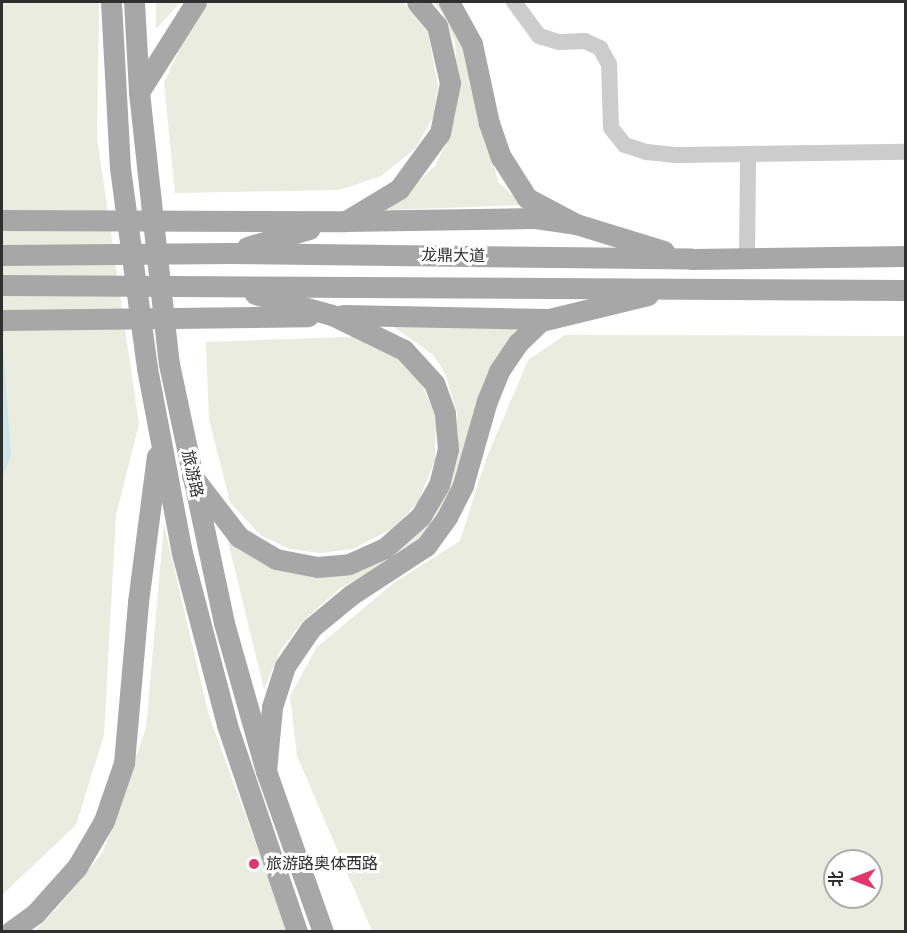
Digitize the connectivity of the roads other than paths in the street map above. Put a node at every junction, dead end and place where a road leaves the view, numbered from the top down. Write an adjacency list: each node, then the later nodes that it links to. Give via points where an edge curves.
1 (111, 2): 25 (main road, 旅游路, bridge, via 120,168)
2 (134, 2): 7 (main road, 旅游路)
3 (196, 2): 7 (main road)
4 (417, 2): 11 (main road, via 436,26 450,83 440,134 399,189)
5 (449, 2): 12 (main road, via 472,44 489,123 501,157 526,198)
6 (514, 2): 9 (street, via 539,36 559,42 585,41 600,48 609,64 611,128 625,145 678,155)
7 (139, 93): 26 (main road, 旅游路, bridge, via 169,364)
8 (906, 152): 9 (street)
9 (748, 154): 16 (street)
10 (3, 220): 11 (main road)
11 (344, 222): 12 (main road, via 535,219); 14 (main road, via 292,233)
12 (576, 225): 17 (main road)
13 (3, 251): 14 (main road, 龙鼎大道)
14 (231, 253): 17 (main road, 龙鼎大道)
15 (906, 256): 16 (main road, 龙鼎大道)
16 (747, 258): 17 (main road, 龙鼎大道)
17 (691, 259)
18 (224, 286): 19 (main road, 龙鼎大道); 20 (main road, 龙鼎大道); 22 (main road)
19 (688, 287): 21 (main road, 龙鼎大道); 23 (main road)
20 (13, 290)
21 (906, 290)
22 (332, 315): 23 (main road); 24 (main road); 26 (main road, via 404,350 434,383 445,413 448,449 439,485 421,516 385,548 349,564 317,567 276,559 239,537)
23 (552, 319): 27 (main road, via 541,321 518,343 499,371 463,485 447,518 426,546 351,595 310,628 285,666 272,707)
24 (7, 320)
25 (159, 437): 28 (main road, via 138,602 124,764 104,821 77,867 34,914); 29 (main road, 旅游路, via 182,553 227,725)
26 (192, 477): 27 (main road, 旅游路, via 224,623)
27 (266, 771): 30 (main road, 旅游路)
28 (10, 932)
29 (297, 932)
30 (323, 932)

